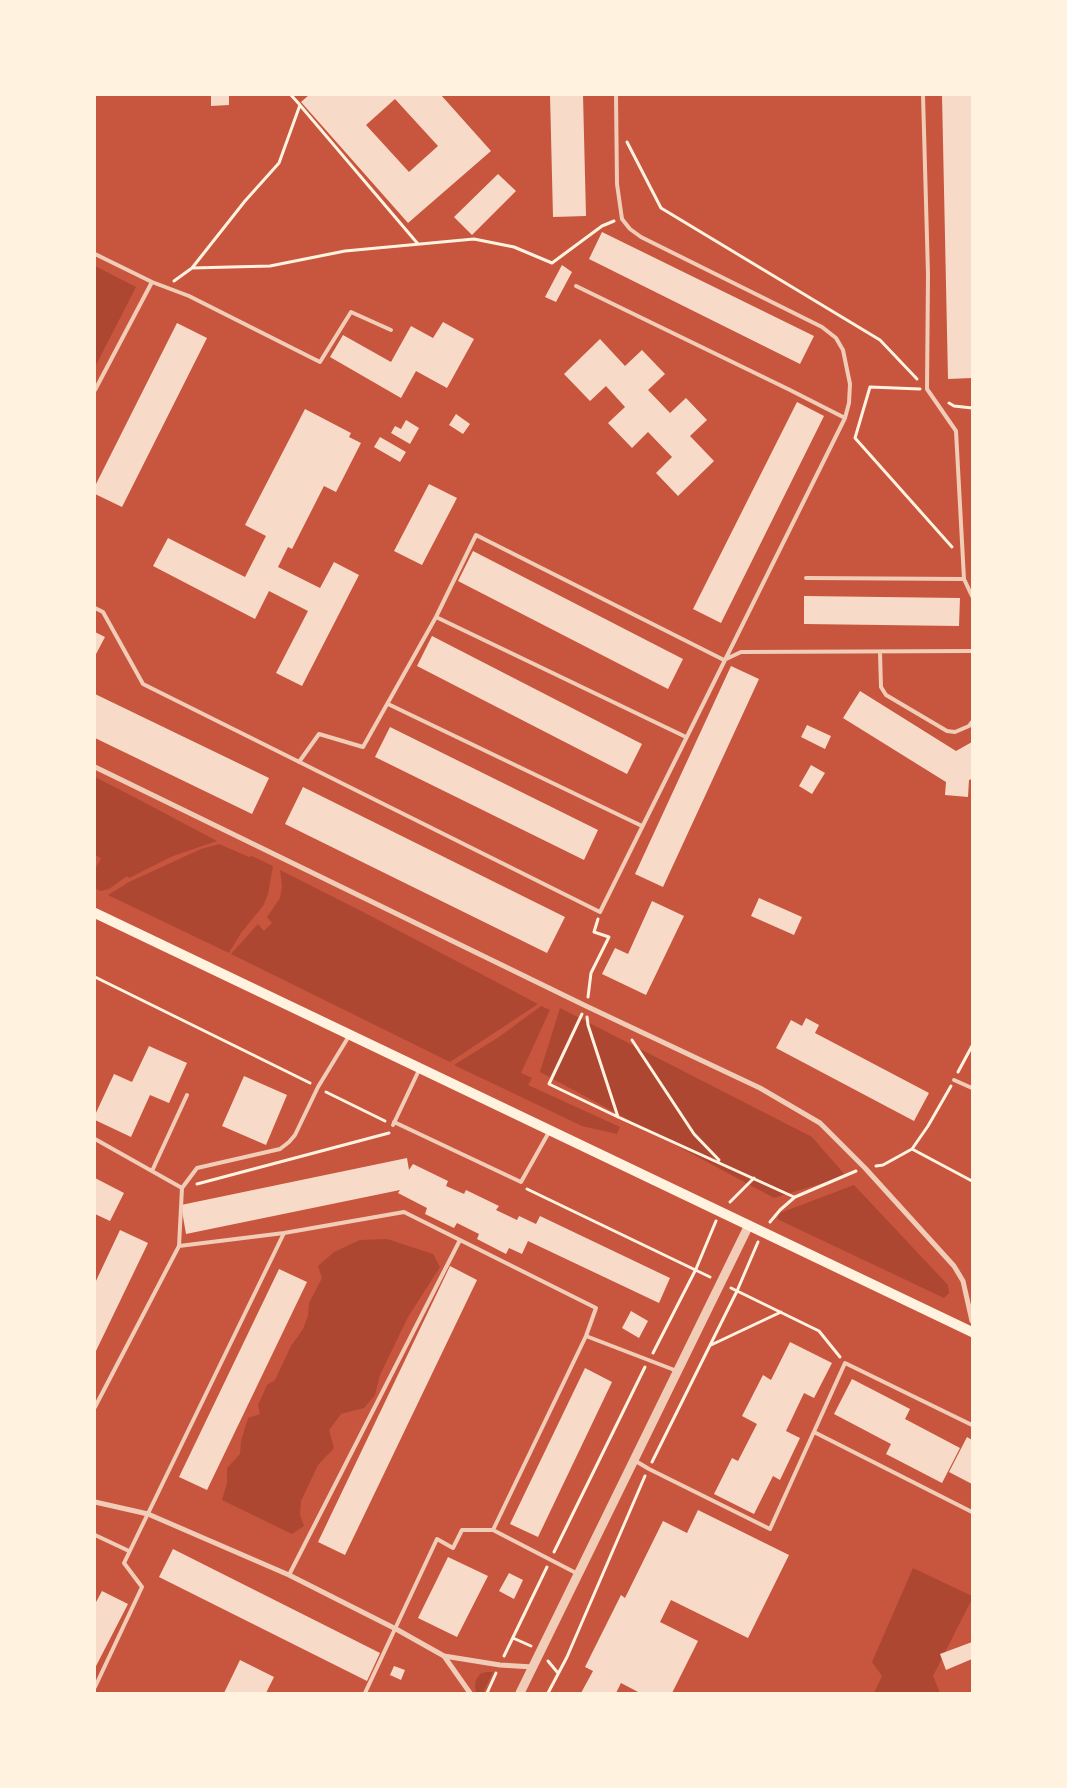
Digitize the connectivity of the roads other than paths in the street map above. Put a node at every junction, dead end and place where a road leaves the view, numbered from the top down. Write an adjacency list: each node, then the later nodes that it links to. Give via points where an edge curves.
1 (616, 95): 8 (lane, via 616,184 622,219 641,236 822,327 836,338 843,350 850,384)
2 (924, 95): 10 (lane, via 927,389 956,431)
3 (95, 254): 4 (lane)
4 (152, 282): 6 (lane, via 189,296 320,362 351,312); 7 (lane)
5 (576, 286): 8 (lane)
6 (392, 330)
7 (95, 390)
8 (845, 418): 16 (lane)
9 (806, 578): 10 (lane)
10 (964, 579): 11 (lane)
11 (972, 596)
12 (95, 608): 20 (lane, via 103,612 143,684)
13 (436, 617): 16 (lane, via 476,535); 17 (lane); 19 (lane)
14 (972, 651): 15 (lane)
15 (880, 652): 16 (lane, via 741,652); 18 (lane, via 881,687 886,694 947,731 955,732)
16 (724, 660): 19 (lane)
17 (388, 704): 20 (lane, via 363,746 319,734); 22 (lane)
18 (972, 722)
19 (686, 737): 22 (lane)
20 (299, 762): 22 (lane, via 600,912)
21 (95, 767): 37 (street, via 723,1070 820,1123 954,1266 964,1281)
22 (642, 826)
23 (95, 913): 24 (main road)
24 (350, 1034): 25 (main road); 32 (lane, via 289,1142 280,1149 197,1168)
25 (420, 1068): 29 (main road); 29 (lane, via 393,1124 521,1182)
26 (954, 1080): 27 (lane)
27 (972, 1088)
28 (187, 1095): 31 (lane)
29 (550, 1130): 33 (main road)
30 (95, 1139): 31 (lane)
31 (152, 1171): 32 (lane)
32 (182, 1188): 36 (lane)
33 (750, 1225): 38 (main road); 40 (street)
34 (284, 1233): 35 (lane, via 404,1212); 36 (lane); 47 (lane)
35 (460, 1240): 39 (lane, via 596,1308); 52 (lane)
36 (179, 1246): 41 (lane)
37 (972, 1320)
38 (972, 1332)
39 (586, 1336): 40 (lane); 48 (lane)
40 (678, 1372): 44 (street)
41 (95, 1407)
42 (972, 1424): 43 (lane, via 846,1363)
43 (814, 1432): 44 (lane, via 770,1529); 46 (lane)
44 (634, 1460): 51 (street)
45 (95, 1502): 47 (street)
46 (972, 1512)
47 (148, 1514): 50 (lane); 52 (street)
48 (493, 1530): 51 (lane); 53 (lane, via 462,1530 452,1548 437,1539)
49 (95, 1534): 50 (lane)
50 (129, 1551): 56 (lane, via 124,1563 142,1587)
51 (578, 1574): 55 (street)
52 (289, 1575): 53 (street)
53 (396, 1629): 54 (street); 57 (lane)
54 (444, 1656): 55 (street); 58 (street)
55 (533, 1667): 59 (street)
56 (95, 1687)
57 (365, 1693)
58 (470, 1693)
59 (520, 1693)

